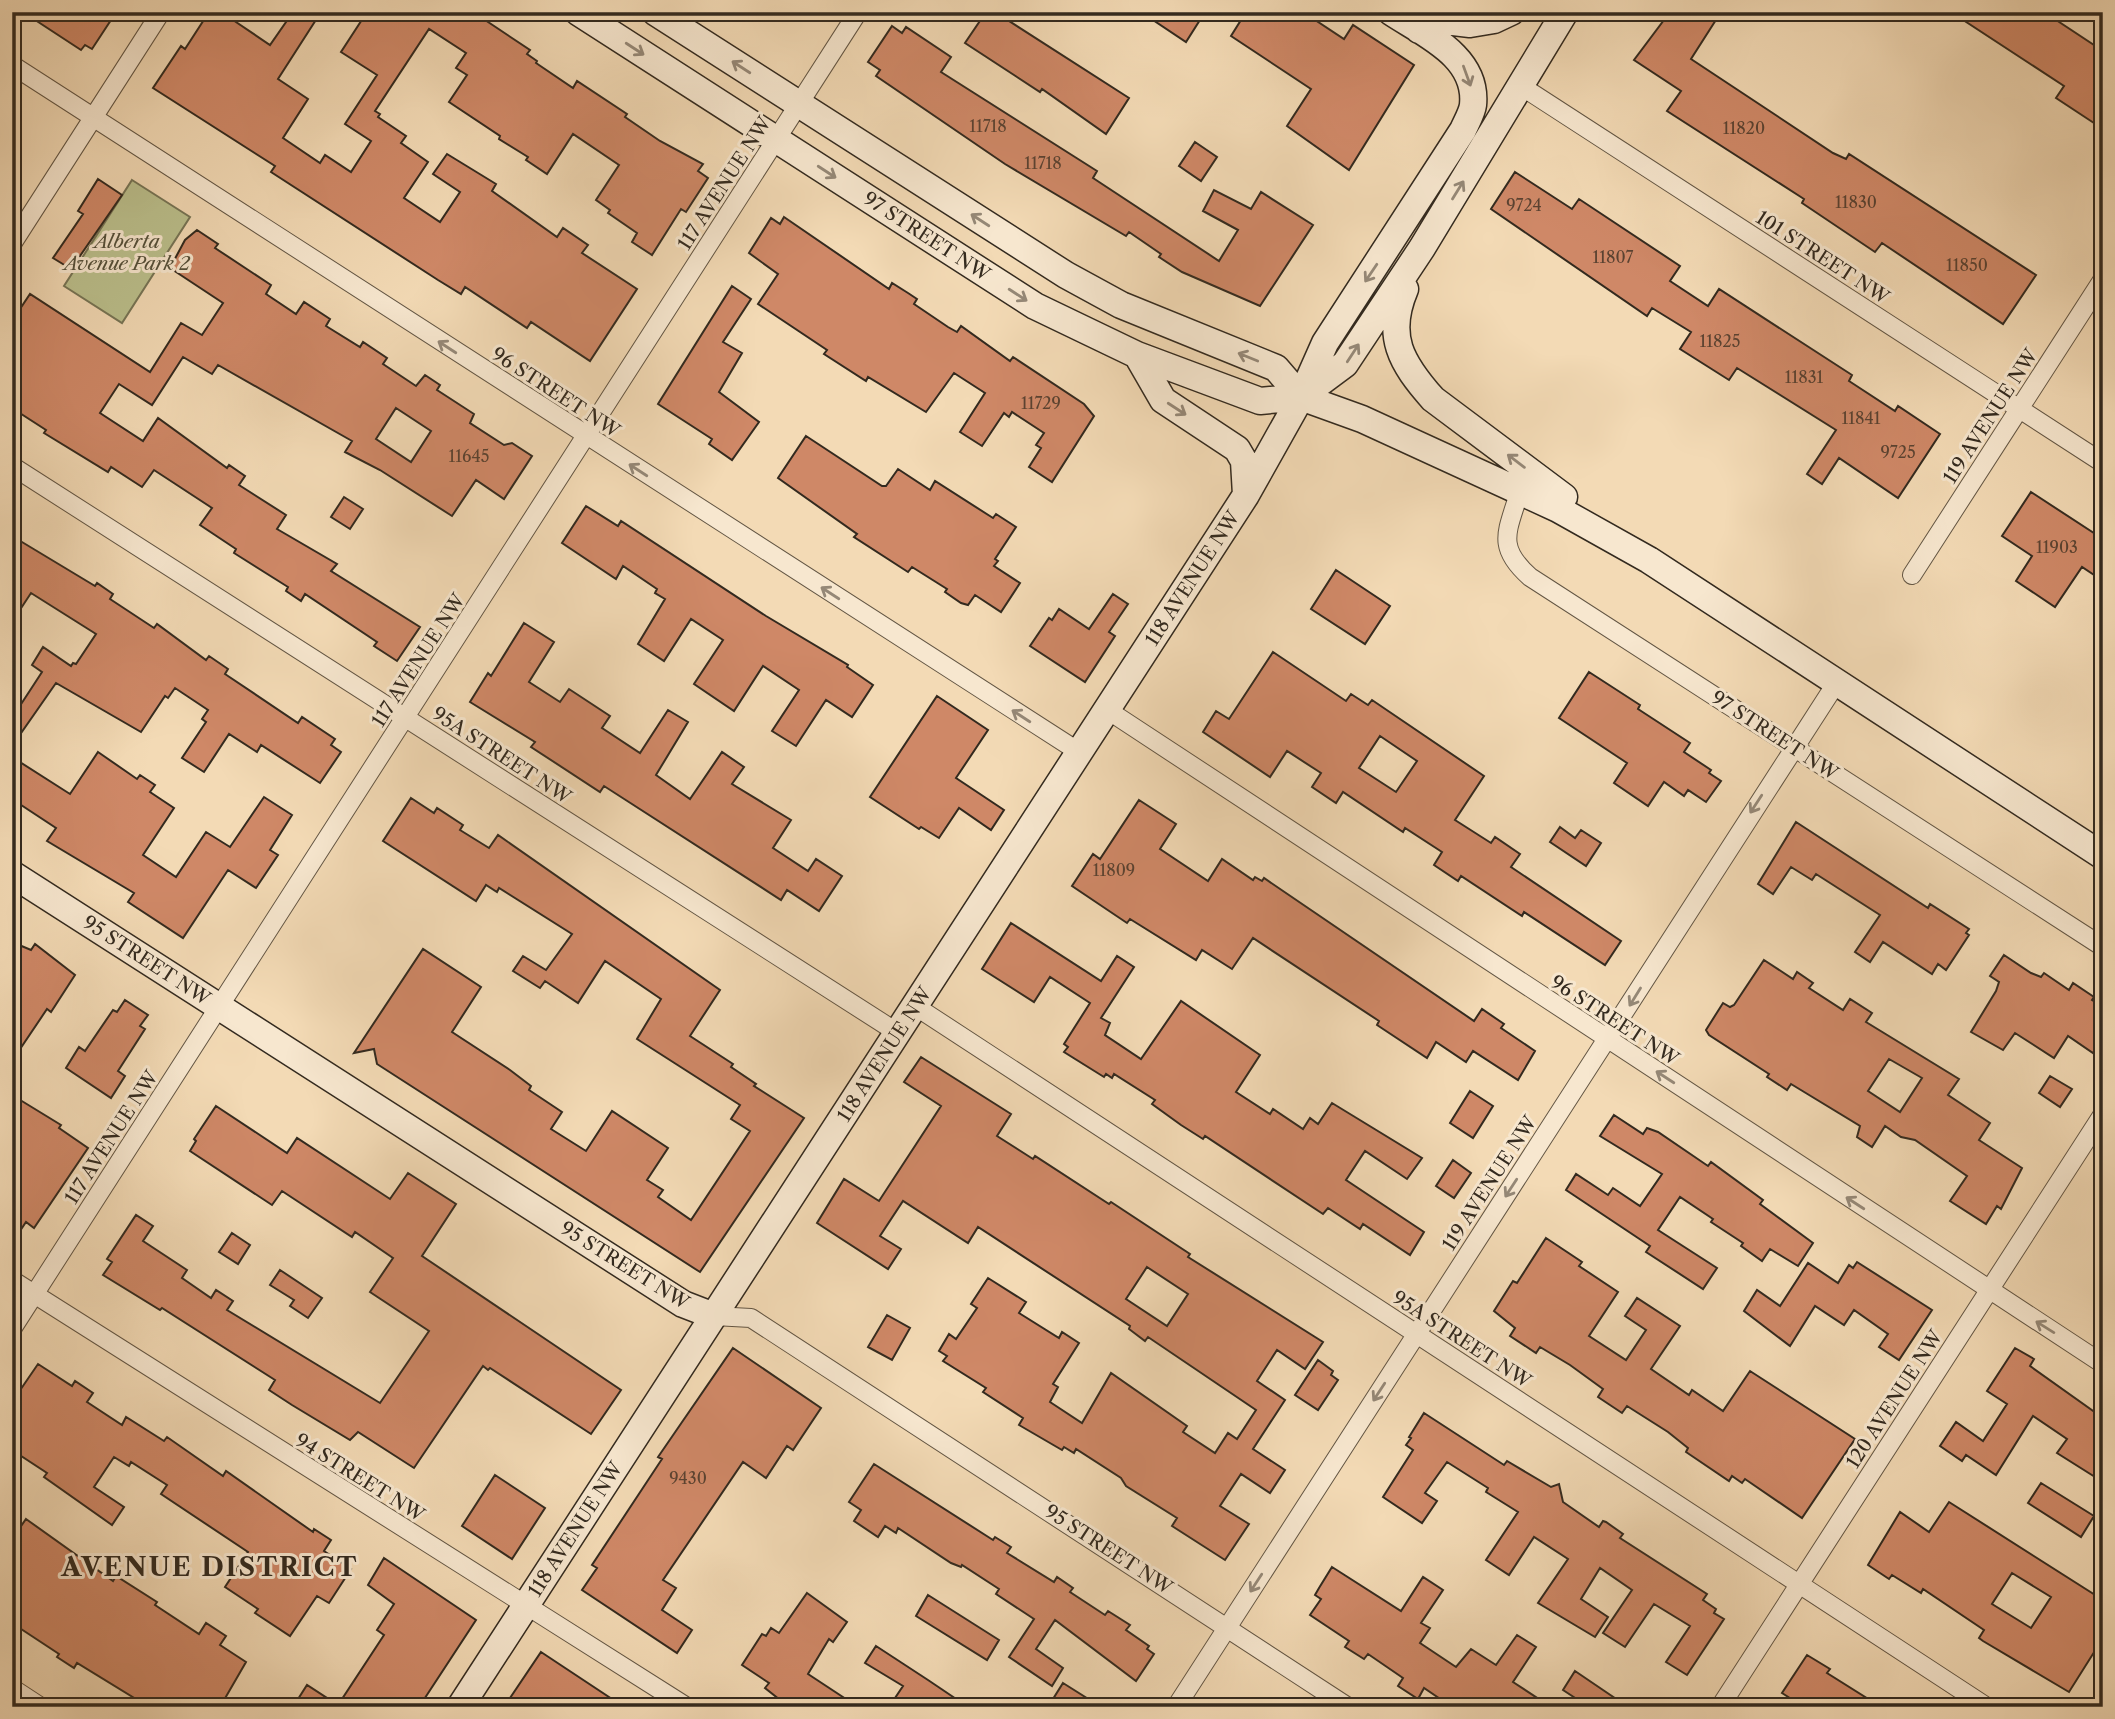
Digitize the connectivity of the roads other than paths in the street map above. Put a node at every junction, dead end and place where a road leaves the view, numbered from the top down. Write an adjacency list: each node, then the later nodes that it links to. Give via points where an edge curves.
1 (161, 12): 12 (street)
2 (578, 12): 13 (main road, 97 STREET NW, one-way to 13)
3 (656, 12): 11 (main road, 97 STREET NW, one-way to 3)
4 (858, 12): 11 (street, 117 AVENUE NW)
5 (1391, 12): 8 (main road, 118 AVENUE NW)
6 (1511, 12): 8 (main road, via 1494,20 1470,24 1445,21)
7 (1565, 12): 10 (main road, 118 AVENUE NW)
8 (1419, 30): 18 (main road, 118 AVENUE NW, one-way to 18, via 1461,62 1470,80 1473,105 1463,130 1325,343)
9 (12, 65): 12 (street, 96 STREET NW)
10 (1521, 86): 15 (main road, 118 AVENUE NW, one-way to 10); 19 (street, 101 STREET NW)
11 (799, 104): 13 (street, 117 AVENUE NW); 18 (main road, 97 STREET NW, one-way to 11, via 1276,368 1121,305 1066,275)
12 (94, 117): 14 (street); 20 (street, 96 STREET NW, one-way to 12)
13 (776, 139): 17 (main road, 97 STREET NW, one-way to 17, via 1035,306); 20 (street, 117 AVENUE NW)
14 (12, 244)
15 (1422, 248): 18 (main road, 118 AVENUE NW, one-way to 15, via 1345,364); 25 (main road, one-way to 15, via 1433,399 1415,379 1394,331 1396,309)
16 (2103, 279): 19 (street, 119 AVENUE NW)
17 (1136, 355): 18 (main road, 97 STREET NW, via 1260,401); 24 (main road, one-way to 24, via 1163,400 1237,449 1244,461)
18 (1301, 397): 23 (main road, 97 STREET NW); 24 (main road, 118 AVENUE NW)
19 (2019, 408): 21 (street, 101 STREET NW); 26 (street, 119 AVENUE NW)
20 (586, 437): 29 (street, 117 AVENUE NW); 31 (street, 96 STREET NW, one-way to 20)
21 (2103, 463)
22 (12, 466): 29 (street, 95A STREET NW)
23 (1520, 489): 25 (main road, 97 STREET NW); 30 (street, 97 STREET NW, via 1507,541 1511,560)
24 (1246, 495): 28 (main road, 118 AVENUE NW)
25 (1649, 560): 27 (main road, 97 STREET NW)
26 (1912, 575)
27 (1836, 682): 30 (street, 119 AVENUE NW); 32 (main road, 97 STREET NW)
28 (1107, 709): 31 (main road, 118 AVENUE NW); 38 (street, 96 STREET NW)
29 (406, 719): 36 (street, 117 AVENUE NW); 37 (street, 95A STREET NW)
30 (1793, 747): 34 (street, 97 STREET NW); 38 (street, 119 AVENUE NW, one-way to 38)
31 (1079, 752): 35 (main road, 118 AVENUE NW)
32 (2103, 856)
33 (12, 874): 36 (main road, 95 STREET NW)
34 (2103, 947)
35 (915, 1006): 37 (main road, 118 AVENUE NW); 45 (street, 95A STREET NW)
36 (220, 1007): 42 (street, 117 AVENUE NW); 43 (main road, 95 STREET NW, via 683,1304)
37 (898, 1033): 43 (main road, 118 AVENUE NW)
38 (1613, 1044): 41 (street, 96 STREET NW, one-way to 38); 45 (street, 119 AVENUE NW, one-way to 45)
39 (2103, 1114): 41 (street, 120 AVENUE NW)
40 (12, 1280): 42 (street, 94 STREET NW)
41 (1988, 1291): 46 (street, 96 STREET NW, one-way to 41); 47 (street, 120 AVENUE NW)
42 (35, 1294): 44 (street, 117 AVENUE NW); 48 (street, 94 STREET NW)
43 (714, 1316): 48 (main road, 118 AVENUE NW); 49 (street, 95 STREET NW, via 751,1318)
44 (12, 1329)
45 (1416, 1334): 47 (street, 95A STREET NW); 49 (street, 119 AVENUE NW, one-way to 49)
46 (2103, 1364)
47 (1799, 1584): 56 (street, 120 AVENUE NW); 57 (street, 95A STREET NW)
48 (526, 1605): 52 (main road, 118 AVENUE NW); 53 (street, 94 STREET NW)
49 (1227, 1627): 54 (street, 119 AVENUE NW); 55 (street, 95 STREET NW)
50 (12, 1688): 51 (street)
51 (41, 1707)
52 (460, 1707)
53 (687, 1707)
54 (1176, 1707)
55 (1348, 1707)
56 (1720, 1707)
57 (1987, 1707)

